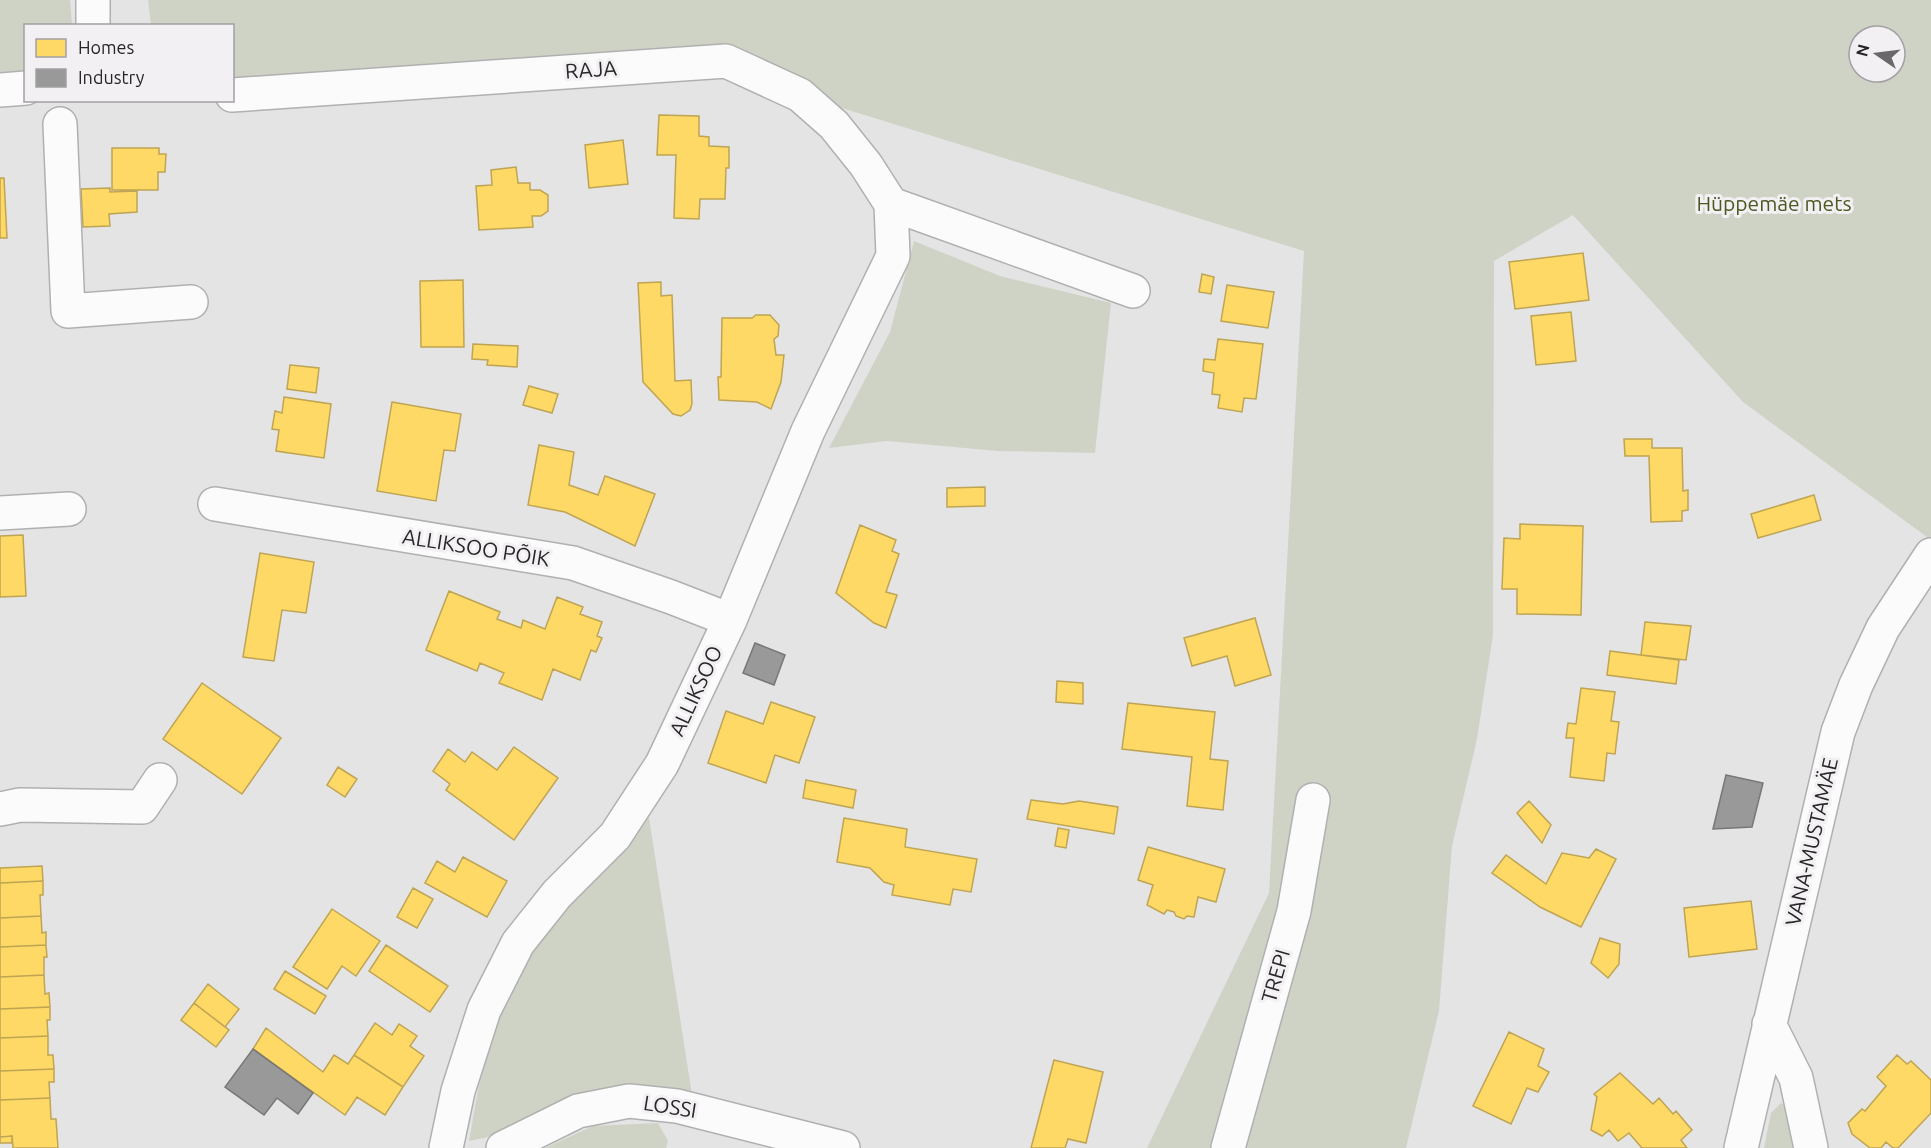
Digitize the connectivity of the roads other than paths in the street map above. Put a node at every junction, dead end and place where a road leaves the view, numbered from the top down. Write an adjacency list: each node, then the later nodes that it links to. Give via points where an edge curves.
1 (93, 0): 2 (street)
2 (93, 24)
3 (24, 88): 4 (street)
4 (0, 90)
5 (234, 95): 7 (street, RAJA, via 726,61 800,95 834,125)
6 (60, 124): 9 (street, via 68,311)
7 (891, 204): 8 (street); 14 (street, ALLIKSOO, via 893,256 808,431)
8 (1133, 291)
9 (191, 302)
10 (215, 504): 14 (street, ALLIKSOO PÕIK, via 573,563)
11 (69, 509): 12 (street)
12 (0, 513)
13 (1931, 555): 18 (street, VANA-MUSTAMÄE, via 1883,628 1838,732)
14 (730, 620): 19 (street, ALLIKSOO, via 662,764 615,836 557,894 518,943 484,1010 458,1091)
15 (160, 780): 17 (street, via 142,807)
16 (1313, 801): 22 (street, TREPI, via 1294,911)
17 (10, 807)
18 (1769, 1024): 23 (street, VANA-MUSTAMÄE); 24 (street, via 1796,1078)
19 (446, 1148)
20 (503, 1148): 21 (street, LOSSI, via 578,1111 629,1101 677,1106)
21 (843, 1148)
22 (1228, 1148)
23 (1741, 1148)
24 (1811, 1148)

